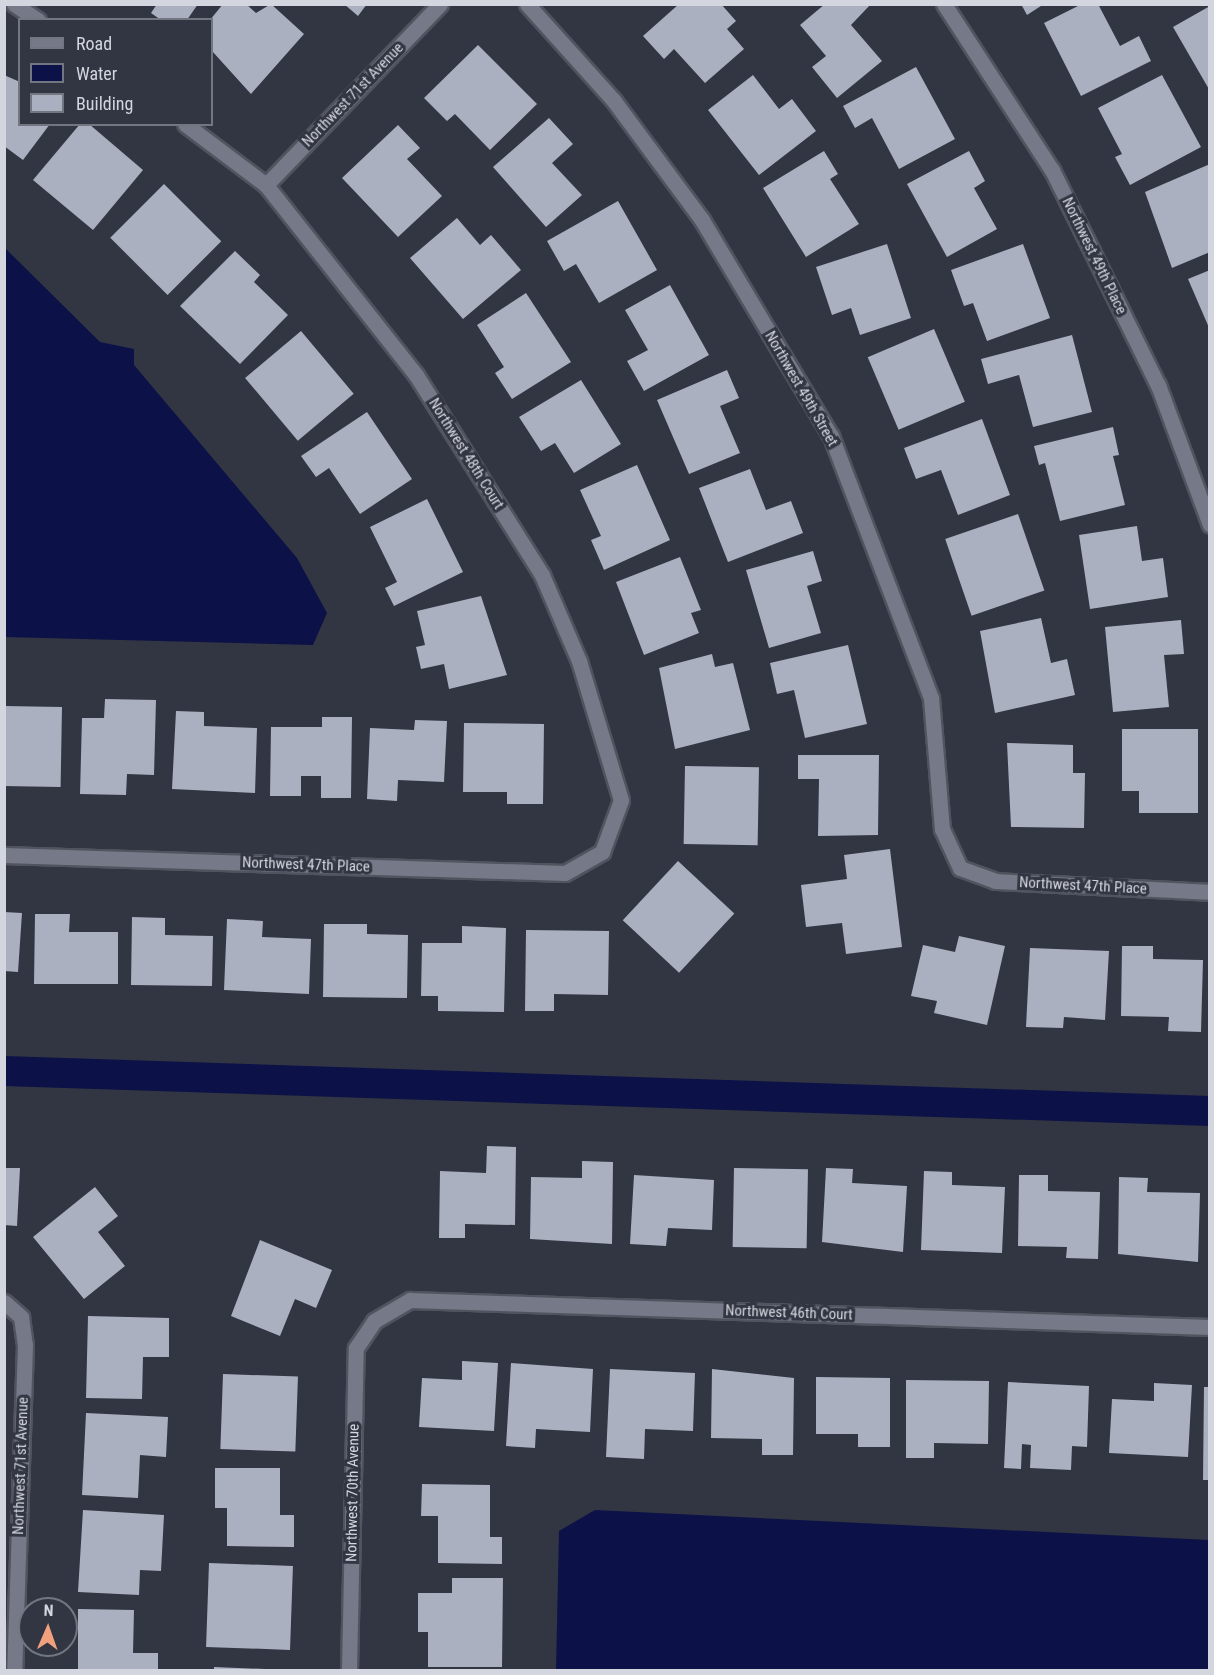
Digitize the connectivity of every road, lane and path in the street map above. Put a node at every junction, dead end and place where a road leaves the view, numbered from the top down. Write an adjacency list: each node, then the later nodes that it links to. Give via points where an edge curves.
1 (14, 4): 5 (street)
2 (440, 4): 7 (street, Northwest 71st Avenue)
3 (526, 4): 11 (street, Northwest 49th Street, via 614,101 702,220 831,436 931,698 942,829)
4 (944, 4): 8 (street, Northwest 49th Place, via 1052,170 1158,386)
5 (35, 18)
6 (188, 126): 7 (street, Northwest 48th Court)
7 (267, 185): 9 (street, Northwest 48th Court, via 416,375 542,575 579,662 621,800)
8 (1209, 525)
9 (602, 852): 10 (street, Northwest 47th Place, via 565,873)
10 (4, 855)
11 (960, 868): 12 (street, Northwest 47th Place, via 996,882)
12 (1209, 892)
13 (6, 1303): 16 (street, Northwest 71st Avenue, via 21,1317 25,1345)
14 (374, 1321): 15 (street, Northwest 46th Court, via 410,1300); 18 (street, Northwest 70th Avenue, via 356,1348)
15 (1209, 1327)
16 (10, 1610): 17 (street, Northwest 71st Avenue)
17 (14, 1671)
18 (349, 1671)

